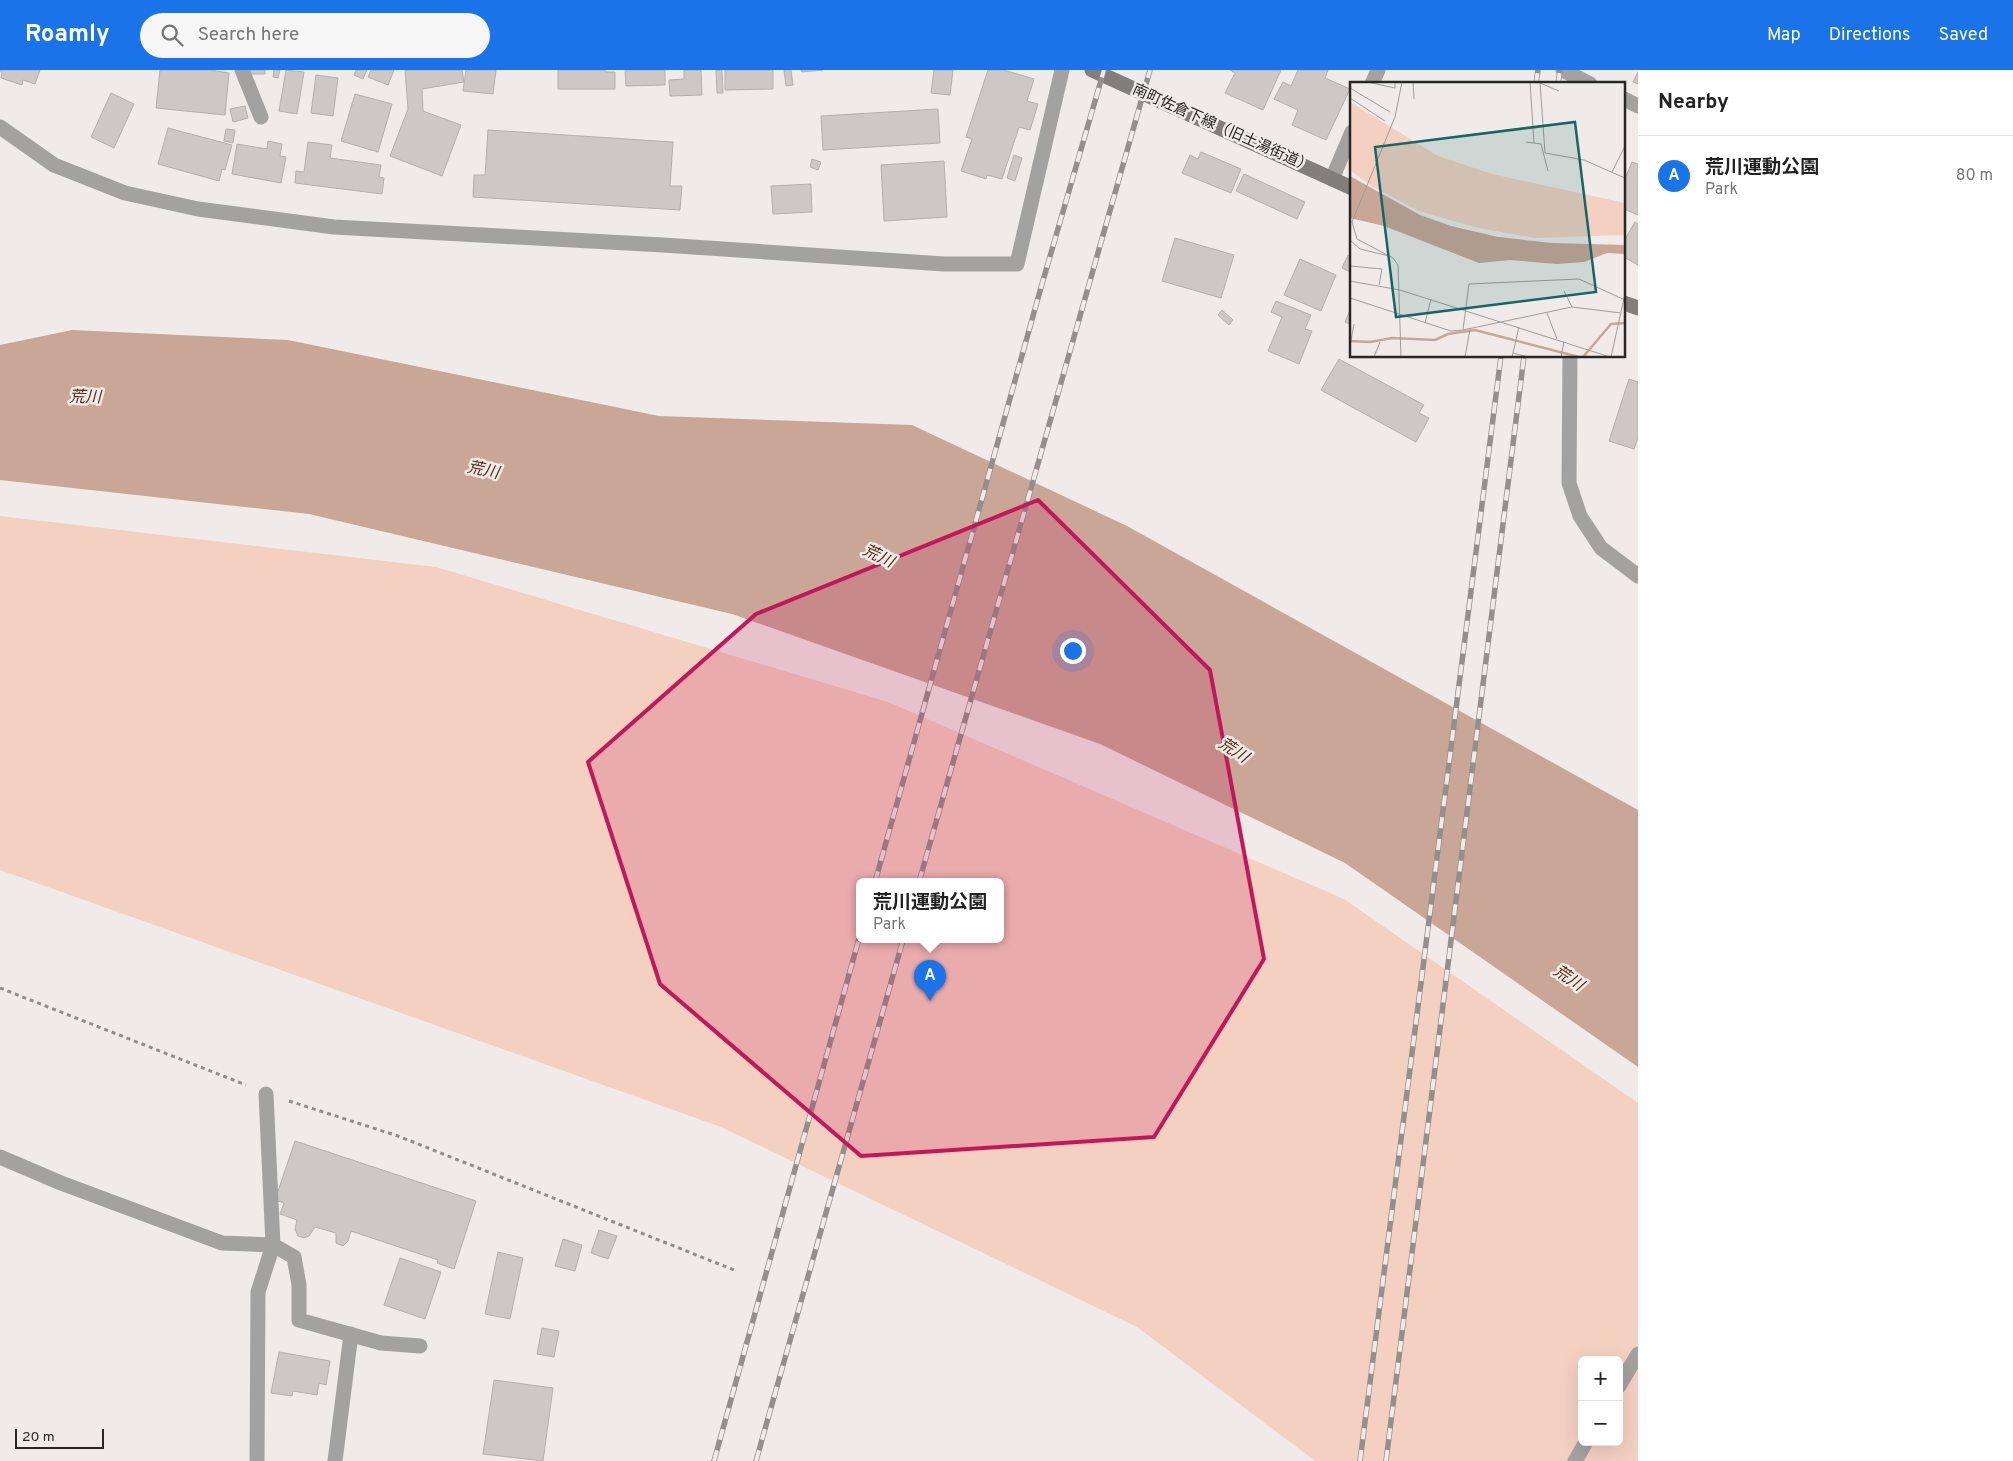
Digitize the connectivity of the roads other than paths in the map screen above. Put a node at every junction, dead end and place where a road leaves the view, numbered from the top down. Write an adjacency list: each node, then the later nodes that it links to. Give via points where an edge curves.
1 (242, 70): 10 (street)
2 (1062, 70): 11 (street, via 1017,264 944,264 324,226 198,209 125,193 54,165)
3 (1092, 70): 13 (street, 南町佐倉下線（旧土湯街道）)
4 (1378, 70): 6 (street)
5 (1563, 70): 7 (street)
6 (1373, 82)
7 (1585, 82)
8 (1626, 100): 9 (street)
9 (1638, 106)
10 (261, 117)
11 (0, 127)
12 (1350, 137): 13 (street)
13 (1332, 179): 14 (street, 南町佐倉下線（旧土湯街道）)
14 (1350, 187)
15 (1626, 304): 16 (street)
16 (1638, 308)
17 (1570, 358): 18 (street, via 1569,483 1580,516 1601,548)
18 (1634, 570)
19 (266, 1094): 21 (street)
20 (0, 1157): 21 (street, via 222,1243)
21 (273, 1245): 22 (street, via 294,1257 299,1285 299,1320); 27 (street, via 258,1292)
22 (351, 1334): 23 (street, via 381,1343); 28 (street)
23 (420, 1346)
24 (1638, 1354): 25 (street)
25 (1623, 1379)
26 (1584, 1446): 29 (street)
27 (257, 1461)
28 (335, 1461)
29 (1575, 1461)

